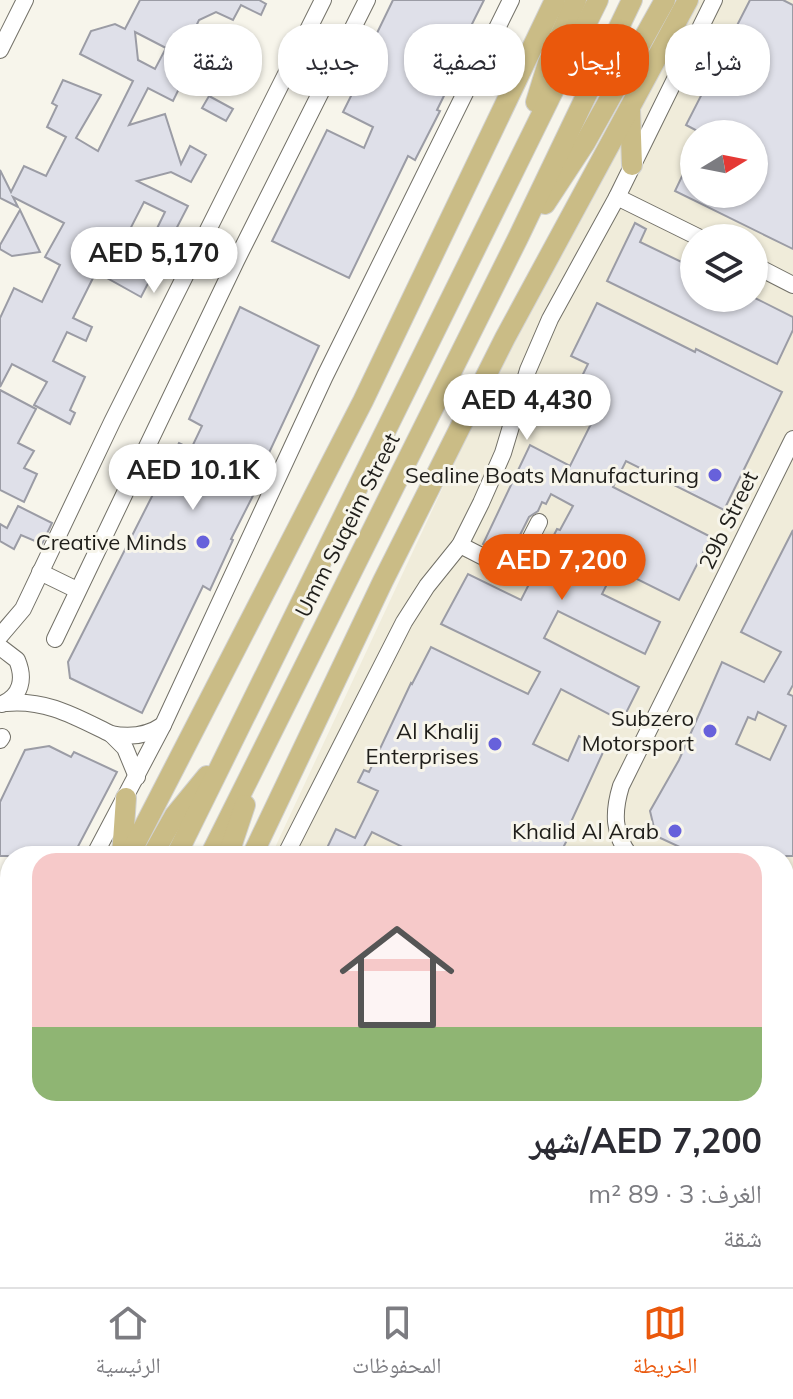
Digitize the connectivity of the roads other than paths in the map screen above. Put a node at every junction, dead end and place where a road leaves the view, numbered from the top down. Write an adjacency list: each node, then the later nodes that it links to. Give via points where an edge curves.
1 (25, 0): 12 (street)
2 (323, 0): 25 (street)
3 (367, 0): 26 (street)
4 (511, 0): 34 (street, via 325,376)
5 (555, 0): 42 (main road, via 363,401)
6 (576, 0): 14 (main road, via 540,86)
7 (598, 0): 14 (main road, Umm Suqeim Street)
8 (632, 0): 18 (main road, Umm Suqeim Street)
9 (665, 0): 18 (main road, via 585,143)
10 (688, 0): 13 (main road)
11 (714, 0): 15 (street)
12 (0, 50)
13 (630, 108): 15 (main road); 47 (main road, via 505,338)
14 (530, 134): 36 (main road, Umm Suqeim Street)
15 (632, 165): 16 (street)
16 (617, 197): 17 (street); 24 (street, via 538,344 493,478)
17 (680, 228)
18 (518, 238): 37 (main road, Umm Suqeim Street)
19 (768, 272): 20 (street)
20 (793, 285)
21 (793, 439): 22 (street, 29b Street)
22 (788, 463): 49 (street, 29b Street, via 621,786 615,823)
23 (539, 522): 24 (street, via 512,568)
24 (460, 545): 48 (street, via 404,622)
25 (40, 572): 26 (street); 27 (street)
26 (77, 590): 29 (street)
27 (23, 609): 28 (street); 31 (street)
28 (0, 636)
29 (55, 639)
30 (0, 647): 31 (street)
31 (19, 664): 32 (street, via 19,689); 33 (street)
32 (3, 704): 33 (street)
33 (58, 708): 35 (street)
34 (163, 725): 35 (street, via 142,735); 38 (street)
35 (111, 734): 38 (street, via 125,748)
36 (222, 762): 43 (main road, via 186,800); 44 (main road, Umm Suqeim Street)
37 (252, 770): 45 (main road, Umm Suqeim Street); 46 (main road)
38 (137, 777): 39 (street)
39 (126, 798): 40 (street); 41 (main road)
40 (100, 846)
41 (123, 846)
42 (134, 846)
43 (158, 846)
44 (181, 846)
45 (215, 846)
46 (232, 846)
47 (257, 846)
48 (290, 846)
49 (624, 846)

